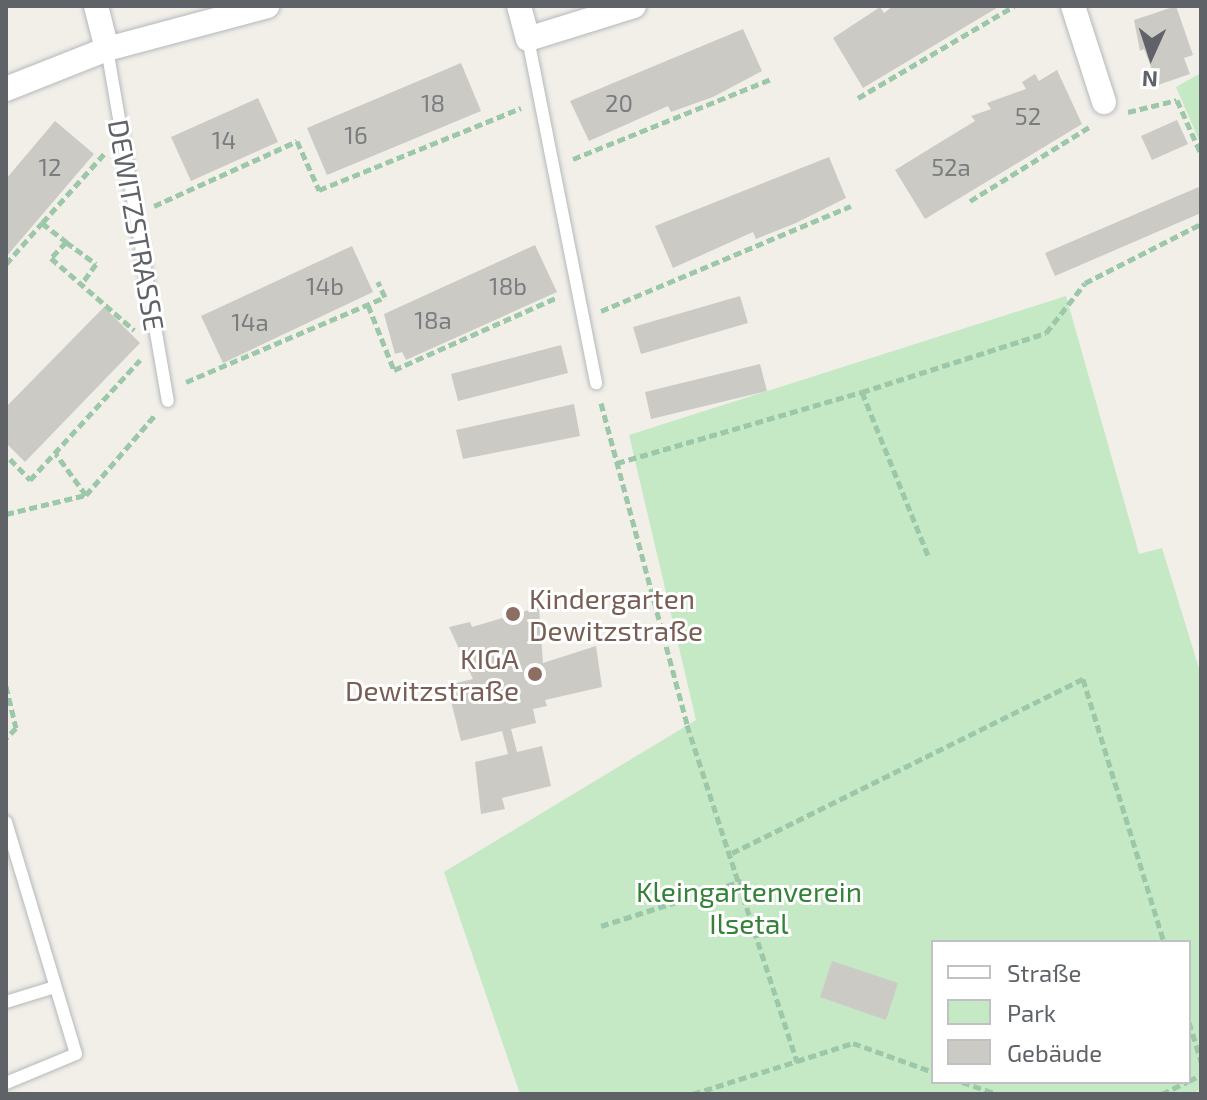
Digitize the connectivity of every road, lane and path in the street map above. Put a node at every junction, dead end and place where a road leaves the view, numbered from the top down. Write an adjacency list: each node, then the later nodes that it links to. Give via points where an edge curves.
1 (96, 6): 8 (street)
2 (267, 6): 8 (street)
3 (519, 6): 7 (street)
4 (634, 6): 7 (street)
5 (1014, 6): 11 (path)
6 (1073, 6): 13 (street)
7 (528, 39): 12 (lane)
8 (107, 49): 10 (street); 14 (lane, DEWITZSTRASSE)
9 (771, 79): 16 (path)
10 (6, 89)
11 (858, 98)
12 (540, 100): 16 (lane); 19 (path, via 319,190 297,141)
13 (1100, 112): 15 (path, via 1136,115 1177,100); 17 (path)
14 (121, 134): 19 (lane, DEWITZSTRASSE); 20 (path)
15 (1201, 154)
16 (553, 166): 26 (lane)
17 (970, 201)
18 (851, 206): 28 (path)
19 (136, 215): 29 (lane, DEWITZSTRASSE)
20 (42, 223): 22 (path); 23 (path)
21 (1201, 224): 31 (path, via 1085,283 1046,333)
22 (66, 242): 25 (path, via 96,264); 25 (path, via 51,258)
23 (6, 264)
24 (378, 282): 27 (path, via 385,297)
25 (82, 283): 29 (path)
26 (577, 288): 27 (path, via 394,370); 28 (lane)
27 (368, 305): 32 (path)
28 (583, 318): 30 (lane)
29 (155, 344): 32 (lane, DEWITZSTRASSE); 33 (path)
30 (596, 383): 35 (path)
31 (862, 392): 35 (path); 38 (path)
32 (167, 396): 36 (path)
33 (56, 454): 34 (path, via 30,480); 36 (path)
34 (10, 459)
35 (617, 463): 42 (path, via 687,725)
36 (86, 495): 37 (path)
37 (6, 514)
38 (929, 558)
39 (6, 686): 40 (path, via 16,728)
40 (6, 738)
41 (6, 822): 46 (lane)
42 (732, 853): 43 (path); 45 (path, via 1083,679)
43 (742, 881): 44 (path); 49 (path)
44 (601, 926)
45 (1163, 940)
46 (55, 987): 47 (lane); 52 (lane, via 76,1054)
47 (6, 1002)
48 (1191, 1028): 50 (path)
49 (797, 1061): 51 (path, via 853,1043); 55 (path)
50 (1201, 1061)
51 (931, 1071)
52 (6, 1083)
53 (968, 1084): 56 (path)
54 (1182, 1084): 57 (path)
55 (693, 1094)
56 (996, 1094)
57 (1162, 1094)

